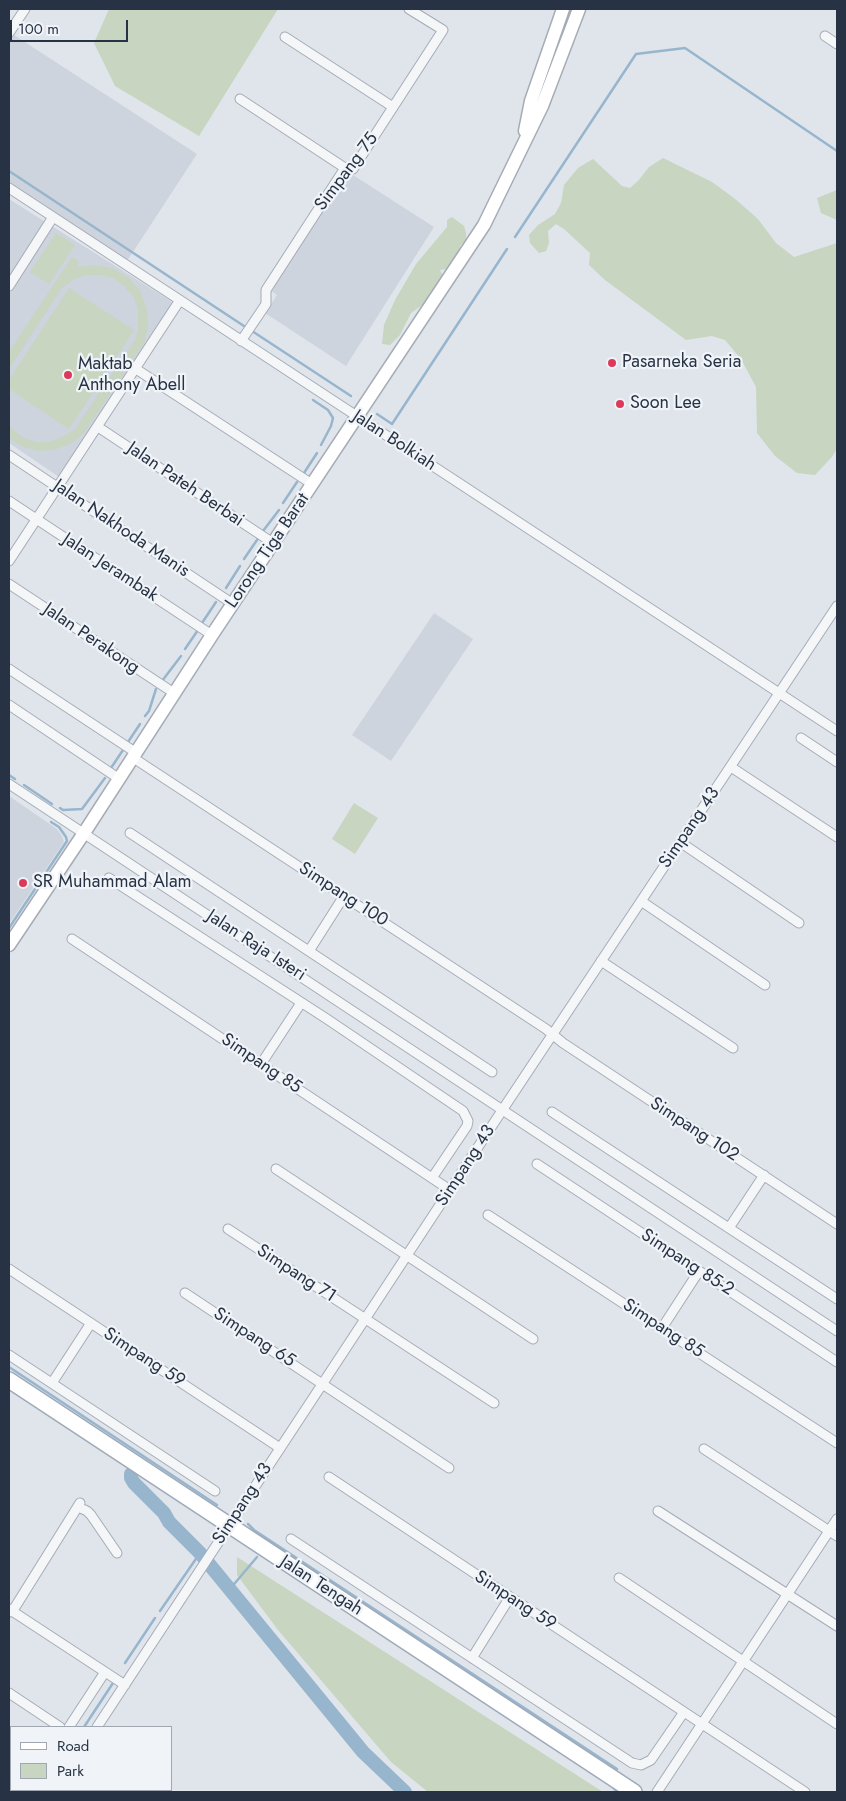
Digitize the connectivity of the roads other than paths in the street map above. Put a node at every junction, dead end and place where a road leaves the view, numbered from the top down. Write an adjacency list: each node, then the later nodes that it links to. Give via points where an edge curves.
1 (25, 9): 5 (street)
2 (409, 9): 10 (street, Simpang 75, via 443,30)
3 (563, 9): 11 (main road, via 531,102)
4 (579, 9): 11 (main road, via 542,106)
5 (9, 34)
6 (824, 36): 8 (street)
7 (285, 37): 10 (street)
8 (837, 44)
9 (240, 99): 12 (street)
10 (393, 107): 12 (street, Simpang 75, via 353,169)
11 (520, 152): 19 (main road, Lorong Tiga Barat, via 484,225)
12 (345, 168): 17 (street, Simpang 75, via 266,290 266,304)
13 (9, 188): 14 (street, Jalan Bolkiah)
14 (53, 217): 15 (street); 16 (street, Jalan Bolkiah)
15 (9, 286)
16 (180, 300): 17 (street, Jalan Bolkiah); 18 (street)
17 (244, 337): 19 (street, Jalan Bolkiah)
18 (136, 369): 20 (street); 22 (street)
19 (357, 416): 22 (main road, Lorong Tiga Barat); 34 (street, Jalan Bolkiah)
20 (98, 427): 23 (street); 26 (street, Jalan Pateh Berbai)
21 (9, 455): 23 (street, Jalan Nakhoda Manis)
22 (312, 484): 26 (main road, Lorong Tiga Barat)
23 (57, 487): 25 (street); 29 (street, Jalan Nakhoda Manis)
24 (9, 501): 25 (street, Jalan Jerambak)
25 (36, 519): 27 (street); 31 (street, Jalan Jerambak)
26 (273, 543): 29 (main road, Lorong Tiga Barat)
27 (9, 561)
28 (9, 584): 33 (street, Jalan Perakong)
29 (233, 604): 31 (main road, Lorong Tiga Barat)
30 (836, 612): 34 (street, Simpang 43)
31 (212, 635): 33 (main road, Lorong Tiga Barat)
32 (9, 669): 38 (street, Simpang 100)
33 (174, 693): 38 (main road, Lorong Tiga Barat)
34 (780, 693): 36 (street, Jalan Bolkiah); 40 (street, Simpang 43)
35 (9, 705): 41 (street)
36 (837, 731)
37 (801, 738): 39 (street)
38 (134, 754): 41 (main road, Lorong Tiga Barat); 48 (street, Simpang 100)
39 (837, 762)
40 (731, 767): 45 (street); 46 (street, Simpang 43)
41 (118, 778): 43 (main road, Lorong Tiga Barat)
42 (9, 784): 43 (street, Jalan Raja Isteri)
43 (84, 833): 52 (main road, Lorong Tiga Barat); 61 (street, Jalan Raja Isteri)
44 (130, 833): 53 (street)
45 (837, 837)
46 (680, 842): 49 (street, Simpang 43); 50 (street)
47 (109, 878): 56 (street)
48 (344, 896): 53 (street); 57 (street, Simpang 100)
49 (641, 901): 54 (street, Simpang 43); 55 (street)
50 (799, 923)
51 (72, 939): 59 (street, Simpang 85)
52 (9, 944)
53 (309, 951): 60 (street)
54 (601, 961): 57 (street, Simpang 43); 58 (street)
55 (765, 985)
56 (301, 1003): 59 (street); 66 (street, via 466,1115 467,1126)
57 (553, 1034): 61 (street, Simpang 43); 65 (street, Simpang 102)
58 (733, 1048)
59 (261, 1064): 66 (street, Simpang 85)
60 (492, 1072)
61 (502, 1109): 67 (street, Simpang 43); 80 (street, Jalan Raja Isteri)
62 (552, 1112): 70 (street)
63 (537, 1164): 74 (street, Simpang 85-2)
64 (276, 1169): 72 (street)
65 (764, 1175): 69 (street, Simpang 102); 70 (street)
66 (432, 1178): 67 (street, Simpang 85)
67 (450, 1190): 72 (street, Simpang 43)
68 (488, 1215): 79 (street, Simpang 85)
69 (837, 1224)
70 (729, 1228): 76 (street)
71 (228, 1229): 77 (street, Simpang 71)
72 (406, 1256): 77 (street, Simpang 43); 81 (street)
73 (9, 1269): 78 (street, Simpang 59)
74 (699, 1271): 79 (street); 83 (street, Simpang 85-2)
75 (185, 1293): 86 (street, Simpang 65)
76 (837, 1299)
77 (365, 1319): 86 (street, Simpang 43); 87 (street, Simpang 71)
78 (91, 1324): 85 (street); 89 (street, Simpang 59)
79 (662, 1328): 88 (street, Simpang 85)
80 (837, 1331)
81 (533, 1338)
82 (9, 1355): 85 (street)
83 (837, 1362)
84 (9, 1380): 96 (main road, Jalan Tengah)
85 (52, 1383): 93 (street)
86 (322, 1384): 89 (street, Simpang 43); 91 (street, Simpang 65)
87 (494, 1403)
88 (837, 1443)
89 (280, 1448): 96 (street, Simpang 43)
90 (704, 1449): 97 (street)
91 (449, 1468)
92 (329, 1477): 102 (street, Simpang 59)
93 (215, 1491)
94 (658, 1511): 101 (street)
95 (837, 1519): 97 (street)
96 (229, 1526): 108 (street, Simpang 43); 116 (main road, Jalan Tengah)
97 (833, 1533): 101 (street)
98 (291, 1539): 105 (street)
99 (117, 1553): 103 (street, via 91,1516 79,1505)
100 (619, 1578): 106 (street)
101 (788, 1594): 104 (street); 106 (street)
102 (510, 1597): 105 (street); 110 (street, Simpang 59)
103 (10, 1610): 107 (street)
104 (837, 1626)
105 (472, 1658): 110 (street, via 632,1763 641,1765 651,1760)
106 (743, 1661): 111 (street); 112 (street)
107 (105, 1672): 108 (street); 114 (street)
108 (125, 1685): 115 (street, Simpang 43)
109 (9, 1692): 113 (street)
110 (684, 1712): 111 (street, Simpang 59)
111 (702, 1724): 117 (street); 118 (street, Simpang 59)
112 (837, 1724)
113 (59, 1726)
114 (70, 1726)
115 (98, 1726)
116 (634, 1792)
117 (657, 1792)
118 (805, 1792)

